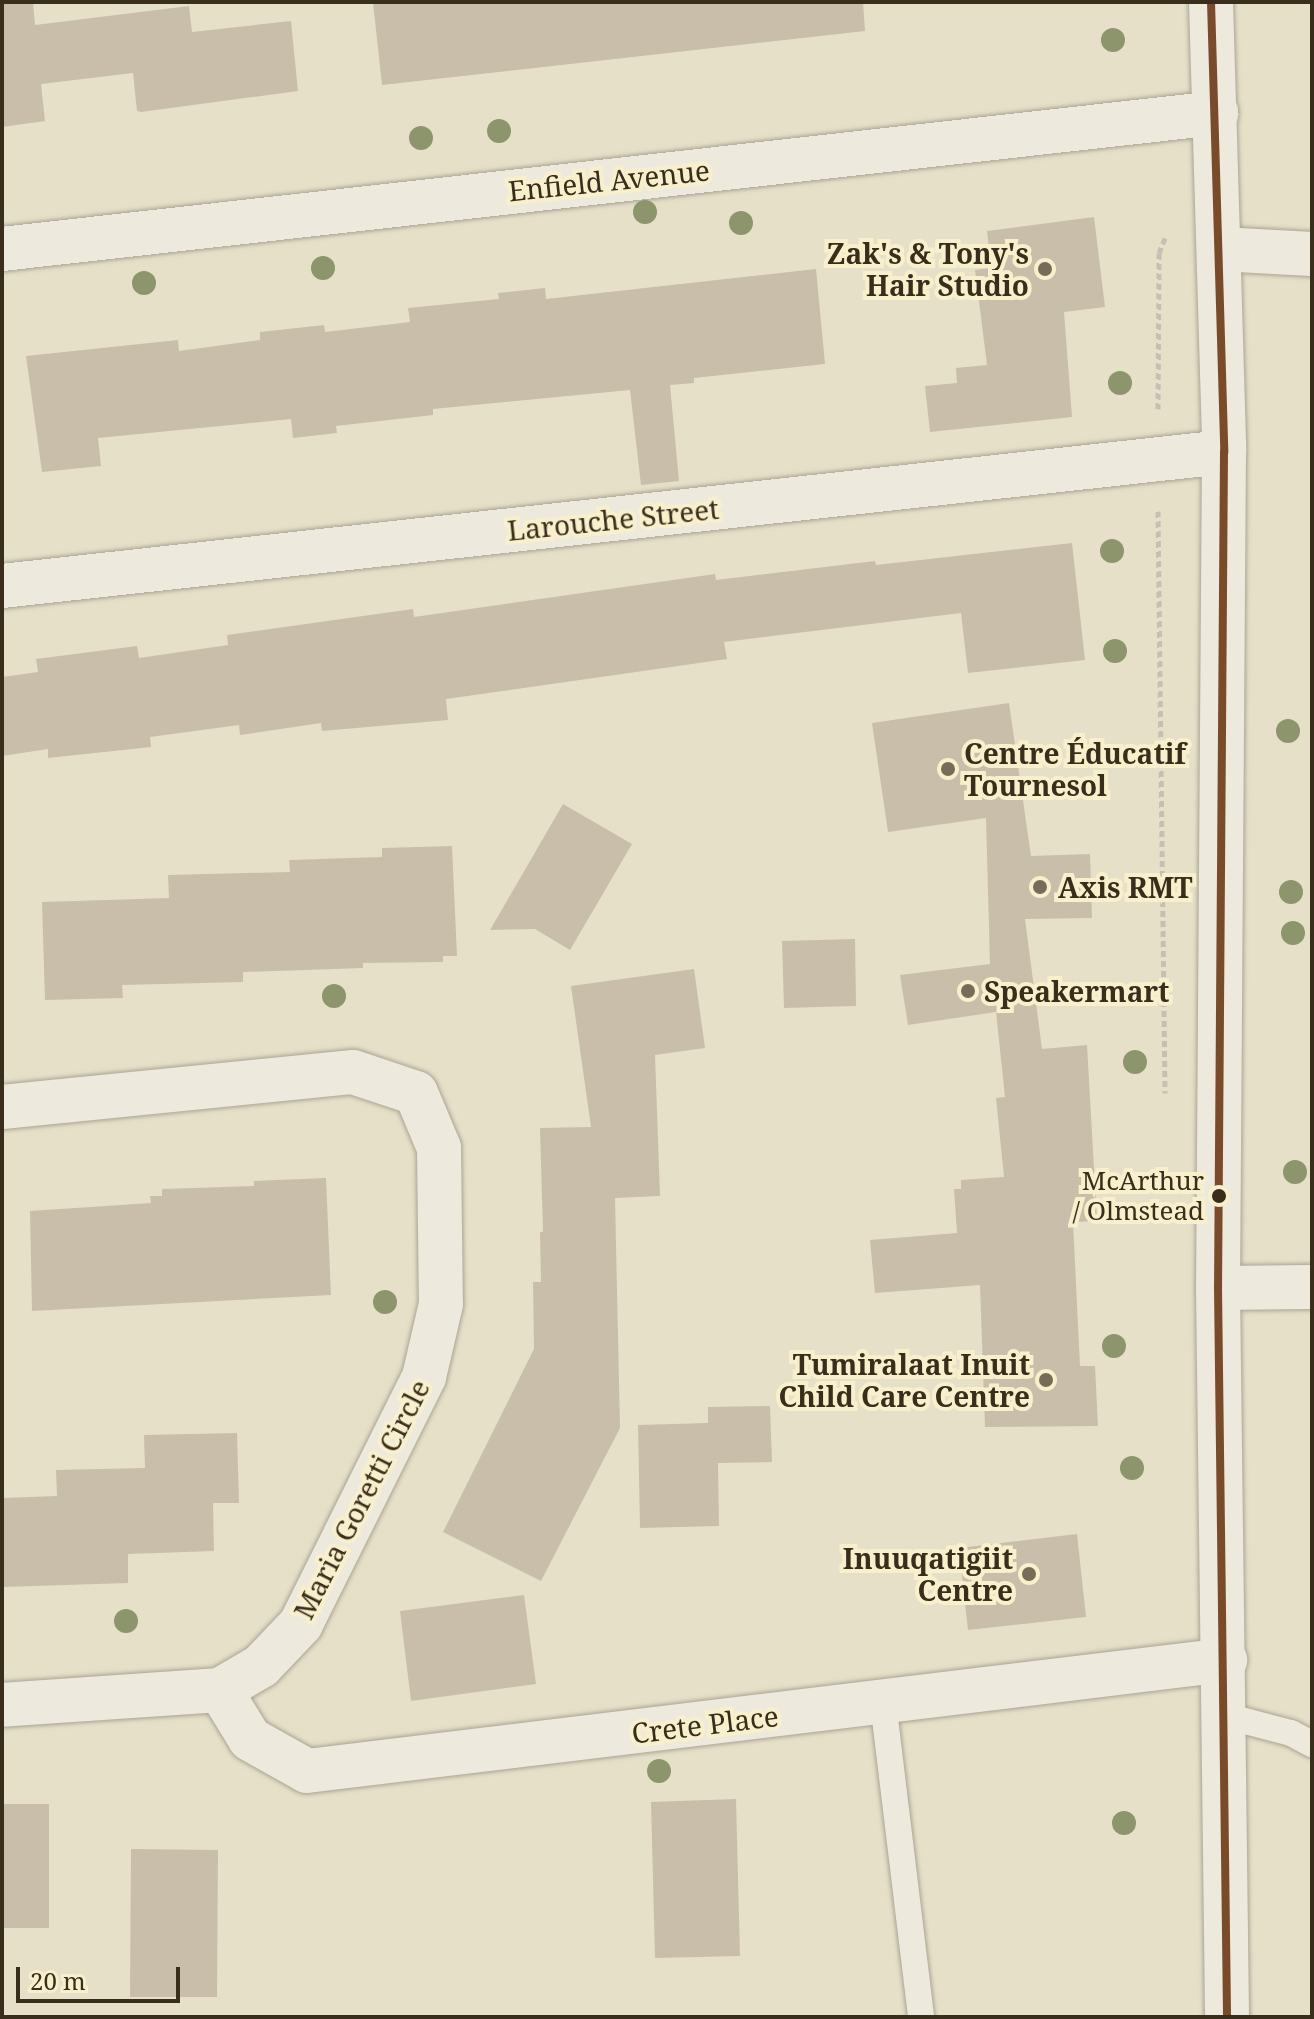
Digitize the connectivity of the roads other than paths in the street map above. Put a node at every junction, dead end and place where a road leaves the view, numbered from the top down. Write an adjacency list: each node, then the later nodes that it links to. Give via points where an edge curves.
1 (1211, 2): 2 (street)
2 (1216, 113): 3 (street, Enfield Avenue); 4 (street)
3 (2, 249)
4 (1219, 249): 5 (street); 6 (street)
5 (1312, 254)
6 (1224, 452): 7 (street, Larouche Street); 10 (street)
7 (2, 586)
8 (2, 1107): 12 (street, Maria Goretti Circle, via 353,1072 416,1093 439,1148 441,1304 424,1377 301,1624 261,1666)
9 (1312, 1287): 10 (street)
10 (1218, 1288): 11 (street)
11 (1225, 1660): 13 (street, Crete Place); 15 (street)
12 (220, 1690): 13 (street, Crete Place, via 250,1739 307,1771); 14 (street, Maria Goretti Circle)
13 (883, 1702): 17 (lane)
14 (2, 1705)
15 (1226, 1716): 16 (lane); 18 (street)
16 (1312, 1744)
17 (921, 2017)
18 (1227, 2017)

